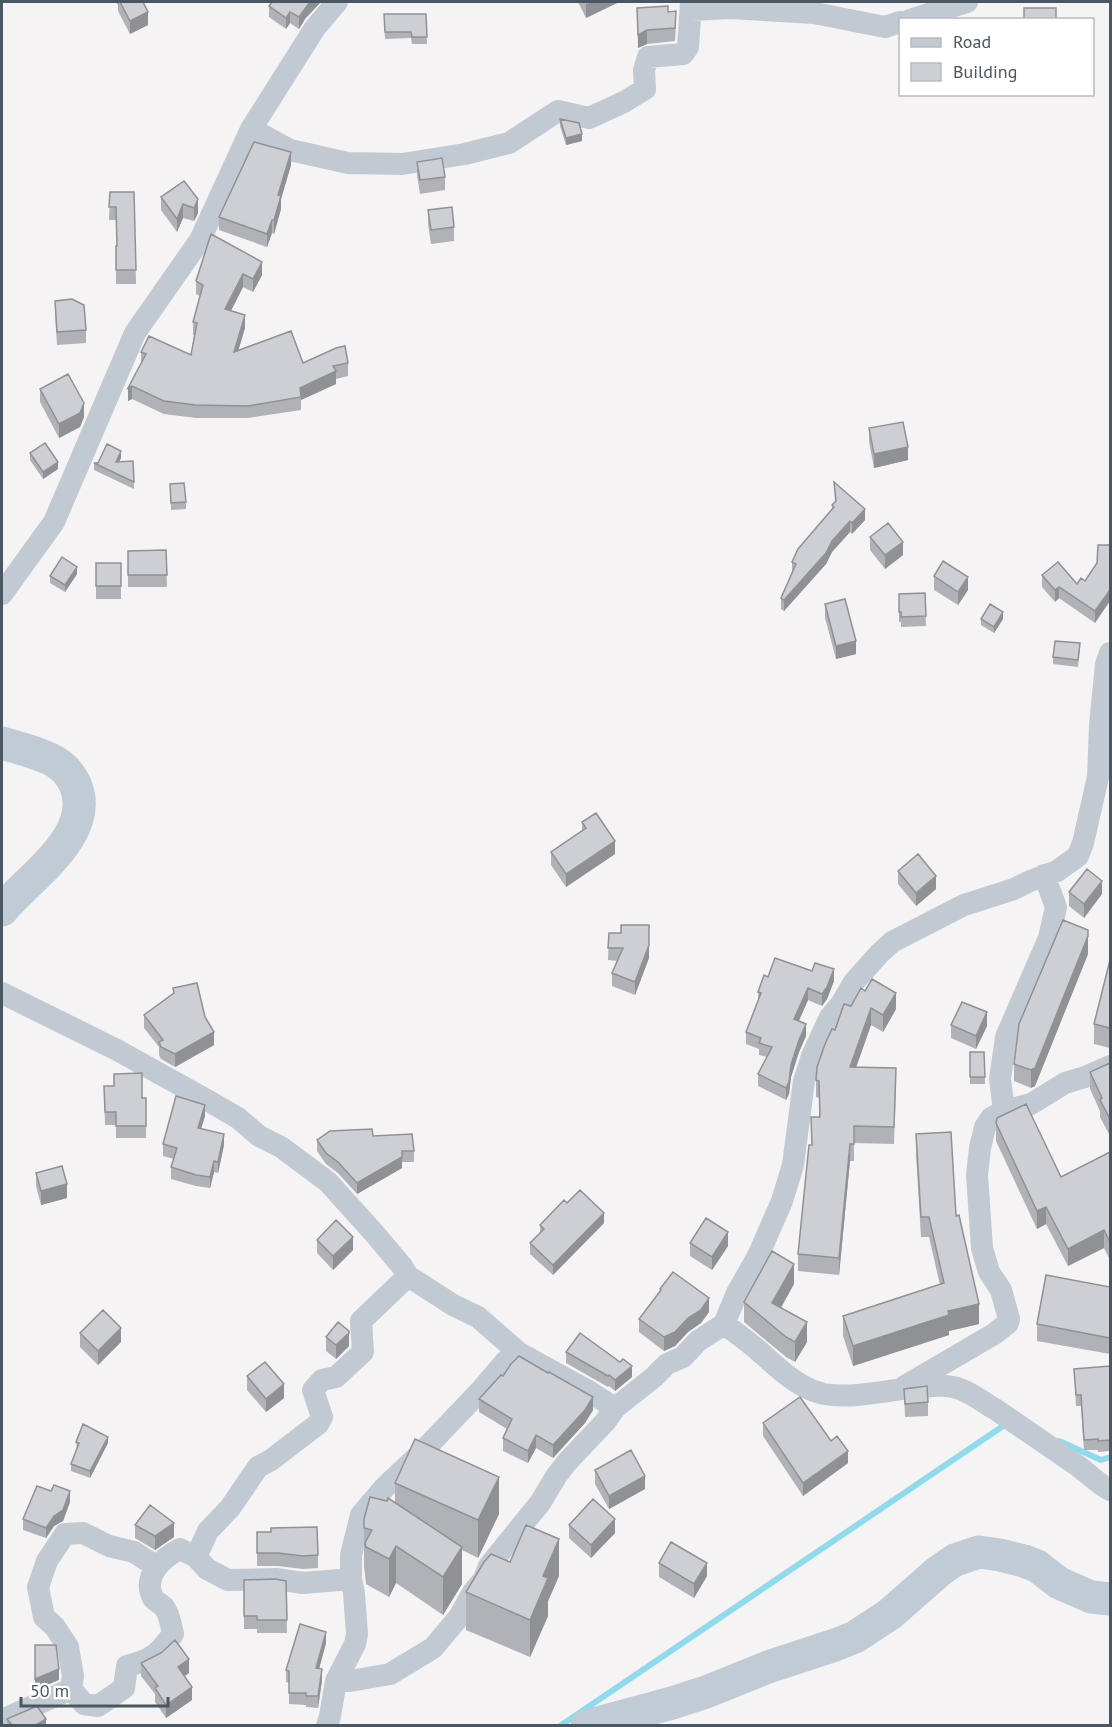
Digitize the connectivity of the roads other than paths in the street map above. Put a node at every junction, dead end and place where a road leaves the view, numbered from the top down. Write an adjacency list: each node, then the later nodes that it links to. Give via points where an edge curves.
1 (337, 2): 6 (street, via 315,28)
2 (967, 2): 4 (street)
3 (691, 6): 5 (street, via 814,13 885,27); 6 (street, via 688,47 683,54 648,57 645,89 589,118 558,111 509,144 402,164 348,164 290,150)
4 (916, 18)
5 (899, 22)
6 (251, 129): 7 (street, via 200,240 135,333 54,522)
7 (2, 594)
8 (1110, 653): 10 (street, via 1100,725 1098,777)
9 (2, 742): 12 (main road, via 57,763 71,776 80,799 70,835)
10 (1102, 795): 11 (street, via 1078,856 1058,871)
11 (1044, 875): 15 (street, via 1056,907 1049,938 1006,1037 1000,1079); 17 (street, via 964,905 892,942 854,982 830,1017 812,1056 804,1081 793,1165 782,1201)
12 (2, 910)
13 (2, 993): 16 (street, via 207,1100 290,1153 328,1182)
14 (1110, 1066): 15 (street, via 1065,1083 1031,1104)
15 (1004, 1111): 19 (street, via 991,1118 985,1127 977,1175 982,1248 1010,1318 994,1334)
16 (408, 1276): 18 (street, via 478,1317); 22 (street, via 361,1321 363,1352 336,1377 322,1380 313,1390 322,1418 318,1424 258,1467 230,1508 208,1531)
17 (724, 1324): 19 (street, via 773,1366 822,1394); 20 (street, via 698,1341 683,1357 667,1364)
18 (519, 1353): 20 (street); 24 (street, via 506,1361 361,1515 351,1555)
19 (901, 1389): 21 (street, via 948,1386 969,1393)
20 (615, 1408): 26 (street, via 557,1475 434,1648 390,1674)
21 (1110, 1490)
22 (196, 1557): 23 (street, via 180,1549); 24 (street, via 207,1569 228,1580 303,1583)
23 (157, 1567): 27 (street, via 151,1574 151,1590 169,1617 173,1634 160,1652 127,1666 124,1688 98,1706 84,1704); 27 (street, via 134,1552 109,1546 83,1533 65,1534 47,1561 38,1587 44,1617 56,1627 68,1647)
24 (351, 1579): 26 (street, via 357,1634)
25 (1110, 1599): 30 (main road, via 1091,1597 1059,1583 1024,1561 979,1552 955,1560 890,1614 855,1637 683,1699)
26 (336, 1681): 29 (street)
27 (71, 1689): 28 (street)
28 (2, 1720)
29 (327, 1725)
30 (587, 1725)

